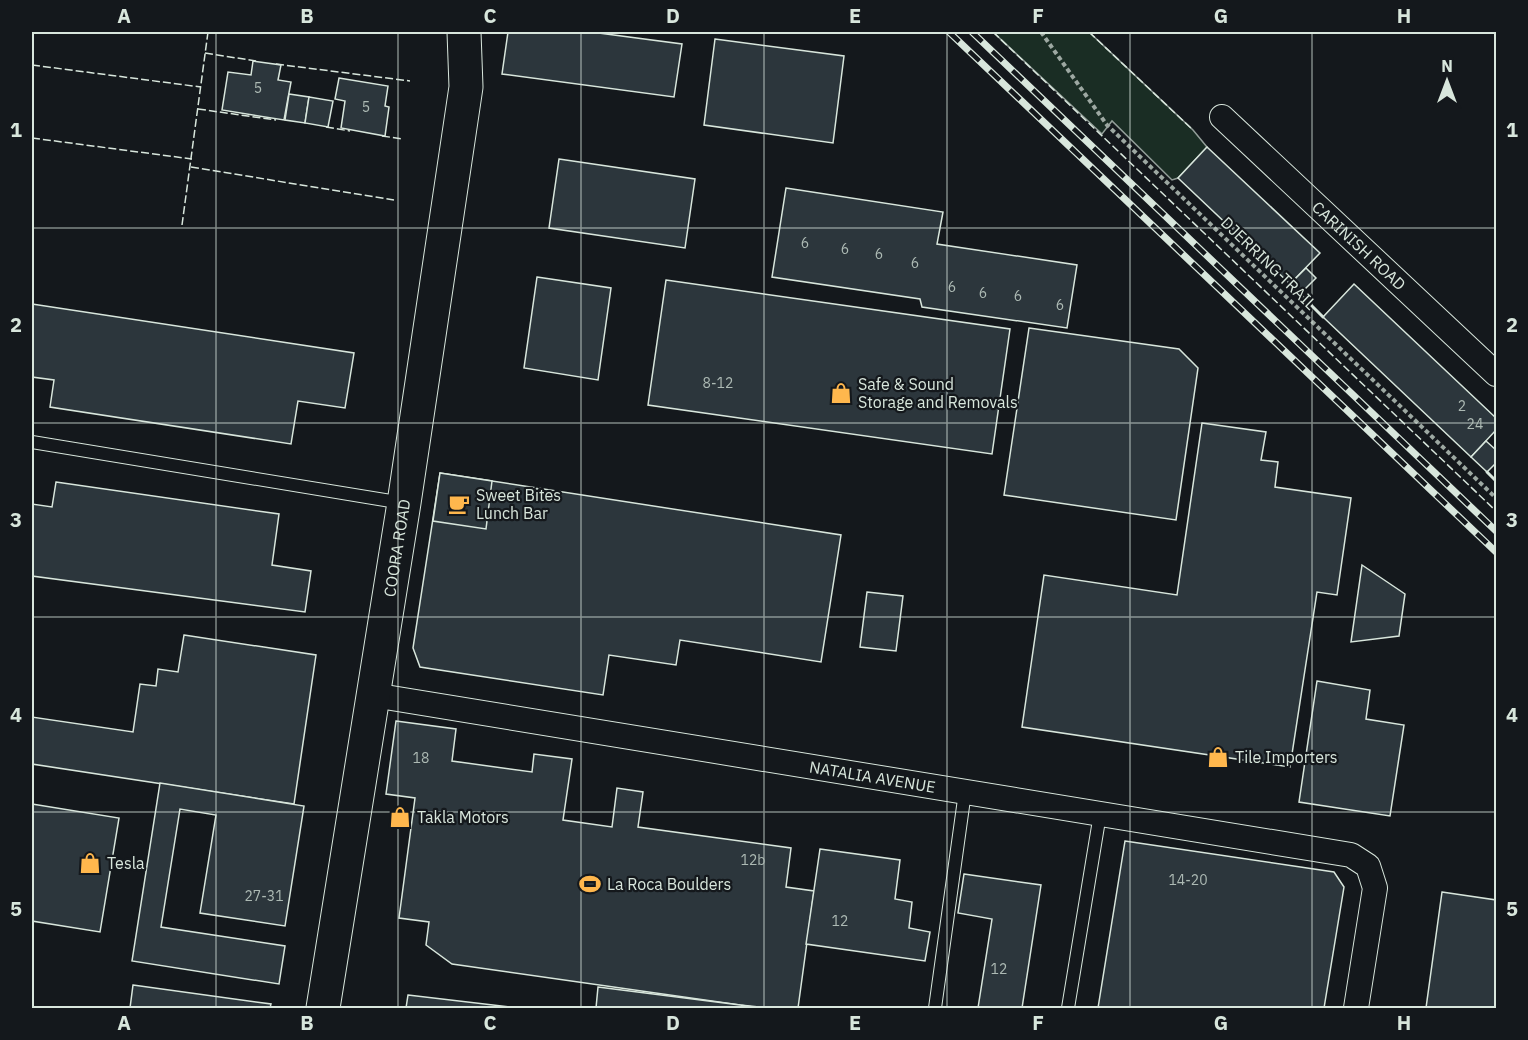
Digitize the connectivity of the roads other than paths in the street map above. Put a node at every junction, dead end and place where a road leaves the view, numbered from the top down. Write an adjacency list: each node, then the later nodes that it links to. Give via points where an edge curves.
1 (464, 32): 3 (street, COORA ROAD)
2 (485, 32): 3 (street, COORA ROAD)
3 (466, 87): 7 (street, COORA ROAD)
4 (1222, 117): 5 (street, CARINISH ROAD)
5 (1497, 374)
6 (32, 442): 7 (lane)
7 (404, 503): 8 (street, COORA ROAD)
8 (374, 695): 9 (street, NATALIA AVENUE); 11 (street, COORA ROAD)
9 (965, 792): 10 (street, NATALIA AVENUE); 12 (lane)
10 (1100, 814): 13 (lane); 14 (street, NATALIA AVENUE, via 1352,855 1368,866 1375,888)
11 (323, 1008)
12 (934, 1008)
13 (1068, 1008)
14 (1356, 1008)

